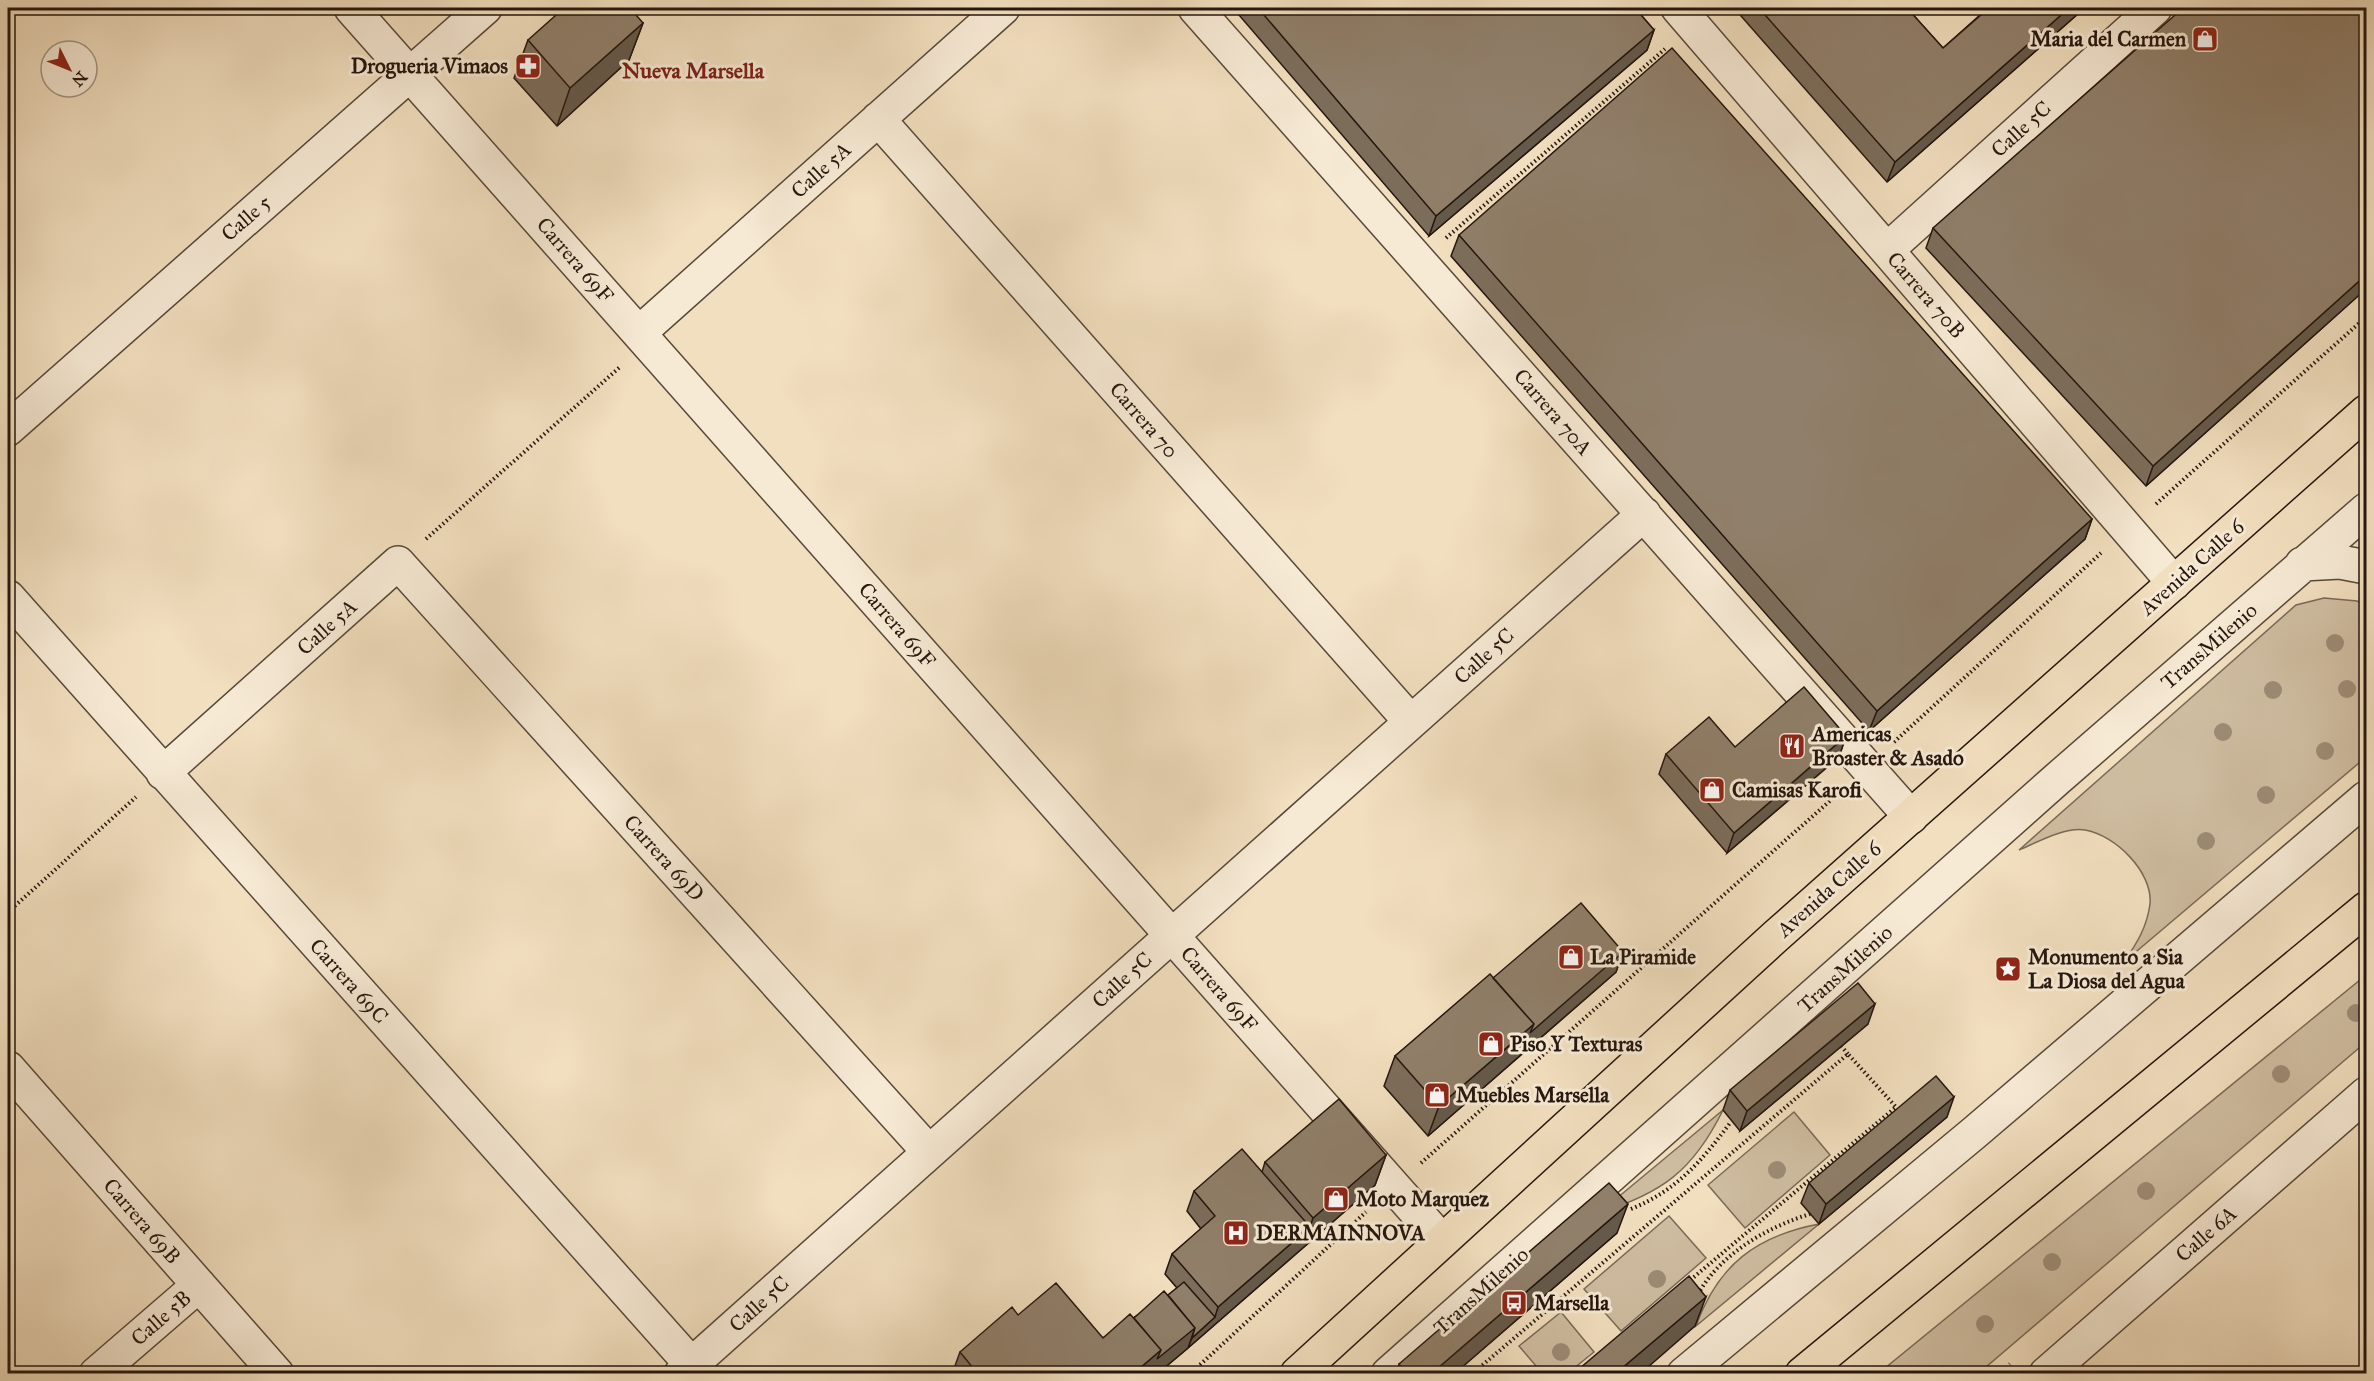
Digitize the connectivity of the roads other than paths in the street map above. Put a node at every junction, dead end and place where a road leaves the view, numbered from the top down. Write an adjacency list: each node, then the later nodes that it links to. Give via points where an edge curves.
1 (351, 8): 7 (street, Carrera 69F)
2 (485, 8): 7 (street, Calle 5)
3 (1003, 8): 8 (street, Calle 5A)
4 (1195, 8): 14 (street, Carrera 70A)
5 (2142, 12): 9 (street, Calle 5C)
6 (1685, 16): 9 (street, Carrera 70B)
7 (410, 74): 10 (street, Carrera 69F); 12 (street, Calle 5)
8 (878, 119): 10 (street, Calle 5A); 20 (street, Carrera 70)
9 (1887, 250): 18 (street, Carrera 70B)
10 (643, 338): 25 (street, Carrera 69F)
11 (2367, 412): 18 (highway, Avenida Calle 6)
12 (8, 429)
13 (2367, 510): 16 (street, TransMilenio)
14 (1644, 514): 20 (street, Calle 5C); 23 (street, Carrera 70A)
15 (398, 563): 21 (street, Calle 5A); 28 (street, Carrera 69D)
16 (2302, 564): 17 (street, via 2340,562); 35 (street, TransMilenio)
17 (2367, 567)
18 (2174, 583): 23 (highway, Avenida Calle 6)
19 (8, 597): 21 (street, Carrera 69C)
20 (1411, 722): 25 (street, Calle 5C)
21 (163, 773): 31 (street, Carrera 69C)
22 (2367, 798): 36 (street)
23 (1911, 817): 29 (highway, Avenida Calle 6)
24 (2367, 909): 37 (highway)
25 (1172, 936): 28 (street, Calle 5C); 29 (street, Carrera 69F)
26 (8, 1068): 30 (street, Carrera 69B)
27 (2367, 1094): 38 (street, Calle 6A)
28 (929, 1152): 31 (street, Calle 5C)
29 (1442, 1242): 34 (highway, Avenida Calle 6)
30 (199, 1285): 32 (street, Calle 5B); 33 (street, Carrera 69B)
31 (686, 1369)
32 (96, 1374)
33 (277, 1374)
34 (1297, 1374)
35 (1388, 1374)
36 (1684, 1374)
37 (1802, 1374)
38 (2046, 1374)

